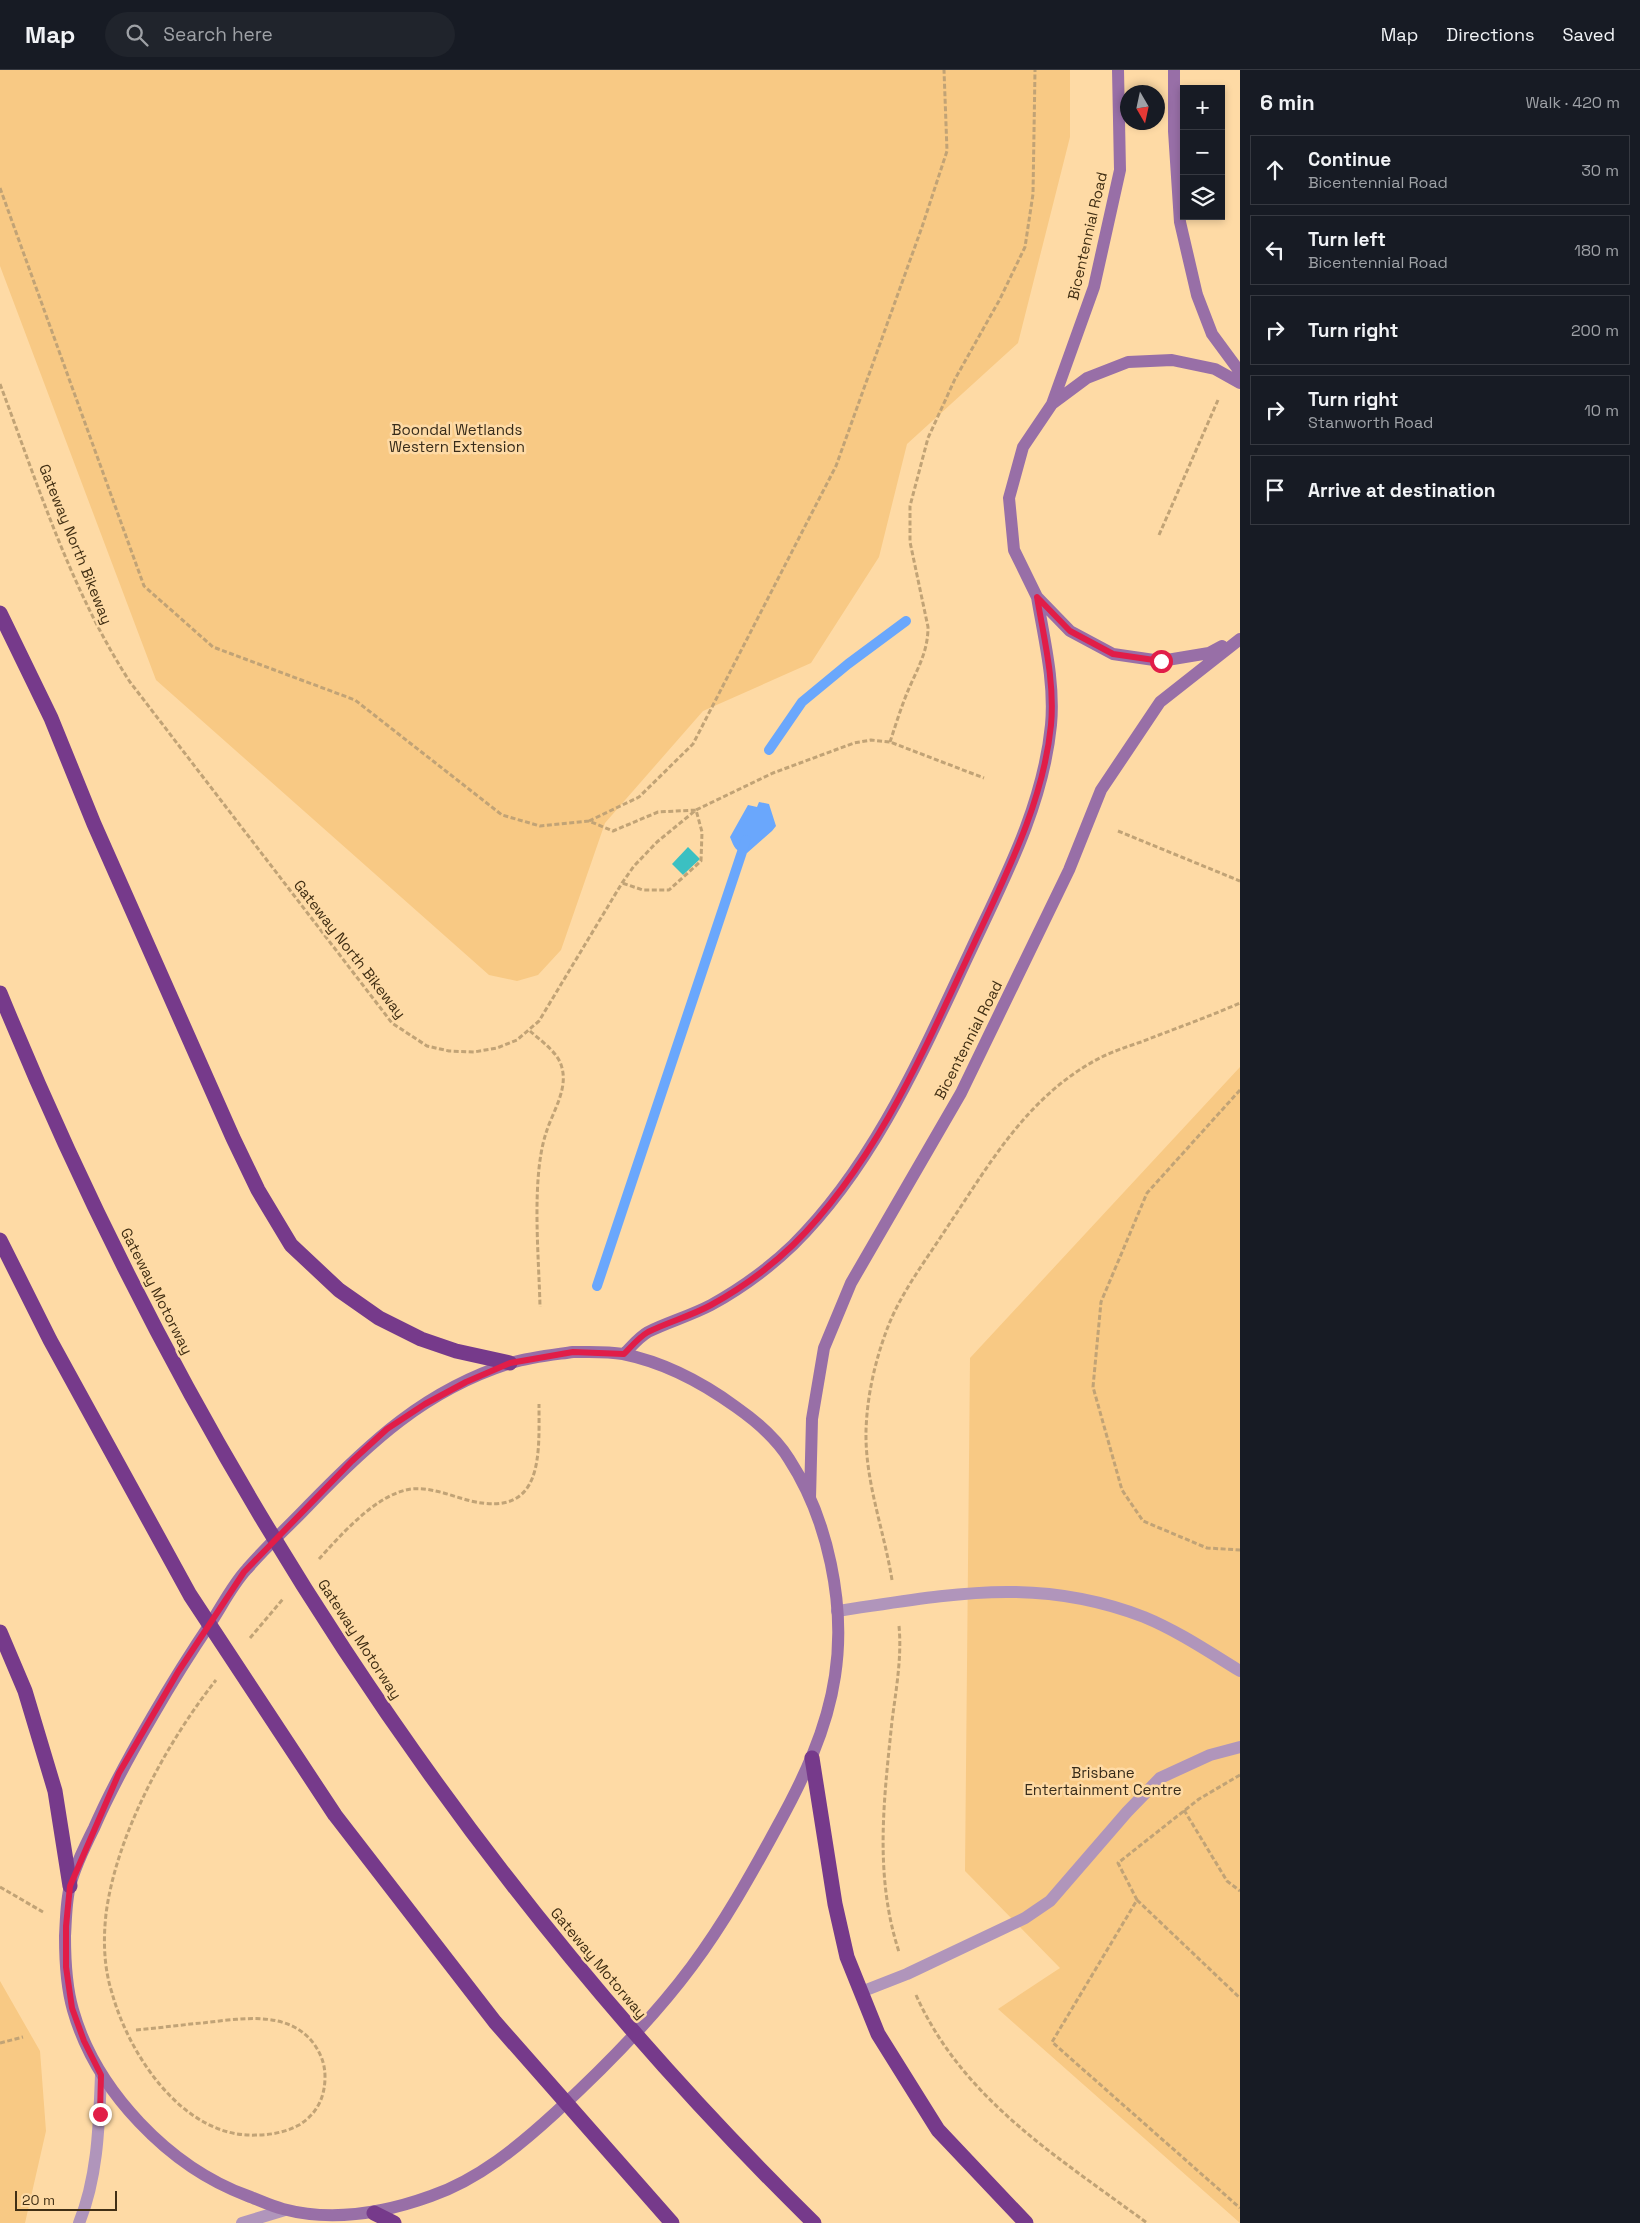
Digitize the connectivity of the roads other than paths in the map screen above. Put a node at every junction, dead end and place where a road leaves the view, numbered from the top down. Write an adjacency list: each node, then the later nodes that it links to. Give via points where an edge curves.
1 (1118, 70): 5 (main road, Bicentennial Road, via 1120,170 1094,287)
2 (1174, 70): 3 (main road, via 1180,222 1197,295 1212,334)
3 (1240, 372)
4 (1240, 383): 5 (main road, Bicentennial Road, via 1215,369 1172,360 1128,362 1087,378)
5 (1052, 404): 6 (main road, Bicentennial Road, via 1023,447 1009,498 1014,550)
6 (1037, 597): 8 (main road, Bicentennial Road, via 1070,631 1113,654 1161,661 1209,653); 11 (main road, Bicentennial Road, via 1051,678 1051,724 1044,769 1027,824 917,1065 870,1148 828,1206 792,1246 746,1284 678,1321 646,1333)
7 (0, 613): 12 (highway, via 51,718 94,824 233,1138 258,1190 291,1245 339,1290 380,1318 421,1339)
8 (1240, 638): 13 (main road, Bicentennial Road, via 1160,702 1102,790 1069,870 961,1093 851,1283 824,1348 812,1419)
9 (0, 993): 28 (highway, Gateway Motorway, via 44,1100 133,1285 261,1516 321,1613 414,1753 505,1876 596,1989 745,2155)
10 (0, 1240): 27 (highway, via 122,1476 190,1595 336,1815 495,2022)
11 (624, 1354): 12 (main road, via 573,1352); 13 (main road, via 707,1386 750,1417 790,1459)
12 (510, 1363): 19 (main road, via 425,1404 387,1429 244,1572 178,1672 119,1773)
13 (810, 1498): 14 (main road, via 832,1574)
14 (837, 1611): 16 (lane, via 992,1591 1067,1595 1146,1618); 18 (main road, via 839,1640 835,1677)
15 (0, 1632): 19 (highway, via 25,1691 55,1792)
16 (1240, 1671)
17 (1240, 1747): 20 (lane, via 1210,1755 1160,1778 1050,1901 1025,1918 907,1974)
18 (812, 1758): 20 (highway, via 836,1904 848,1958); 23 (main road, via 744,1888 691,1968 607,2066 498,2161 437,2194)
19 (70, 1886): 21 (main road, via 66,1967 72,2008)
20 (861, 1992): 29 (highway, via 878,2034 938,2130)
21 (101, 2075): 22 (main road, via 137,2120 175,2154 224,2187); 24 (lane, via 96,2154 88,2197)
22 (285, 2210): 23 (main road, via 326,2215); 25 (lane)
23 (374, 2213): 26 (highway)
24 (79, 2223)
25 (242, 2223)
26 (394, 2223)
27 (672, 2223)
28 (814, 2223)
29 (1026, 2223)

